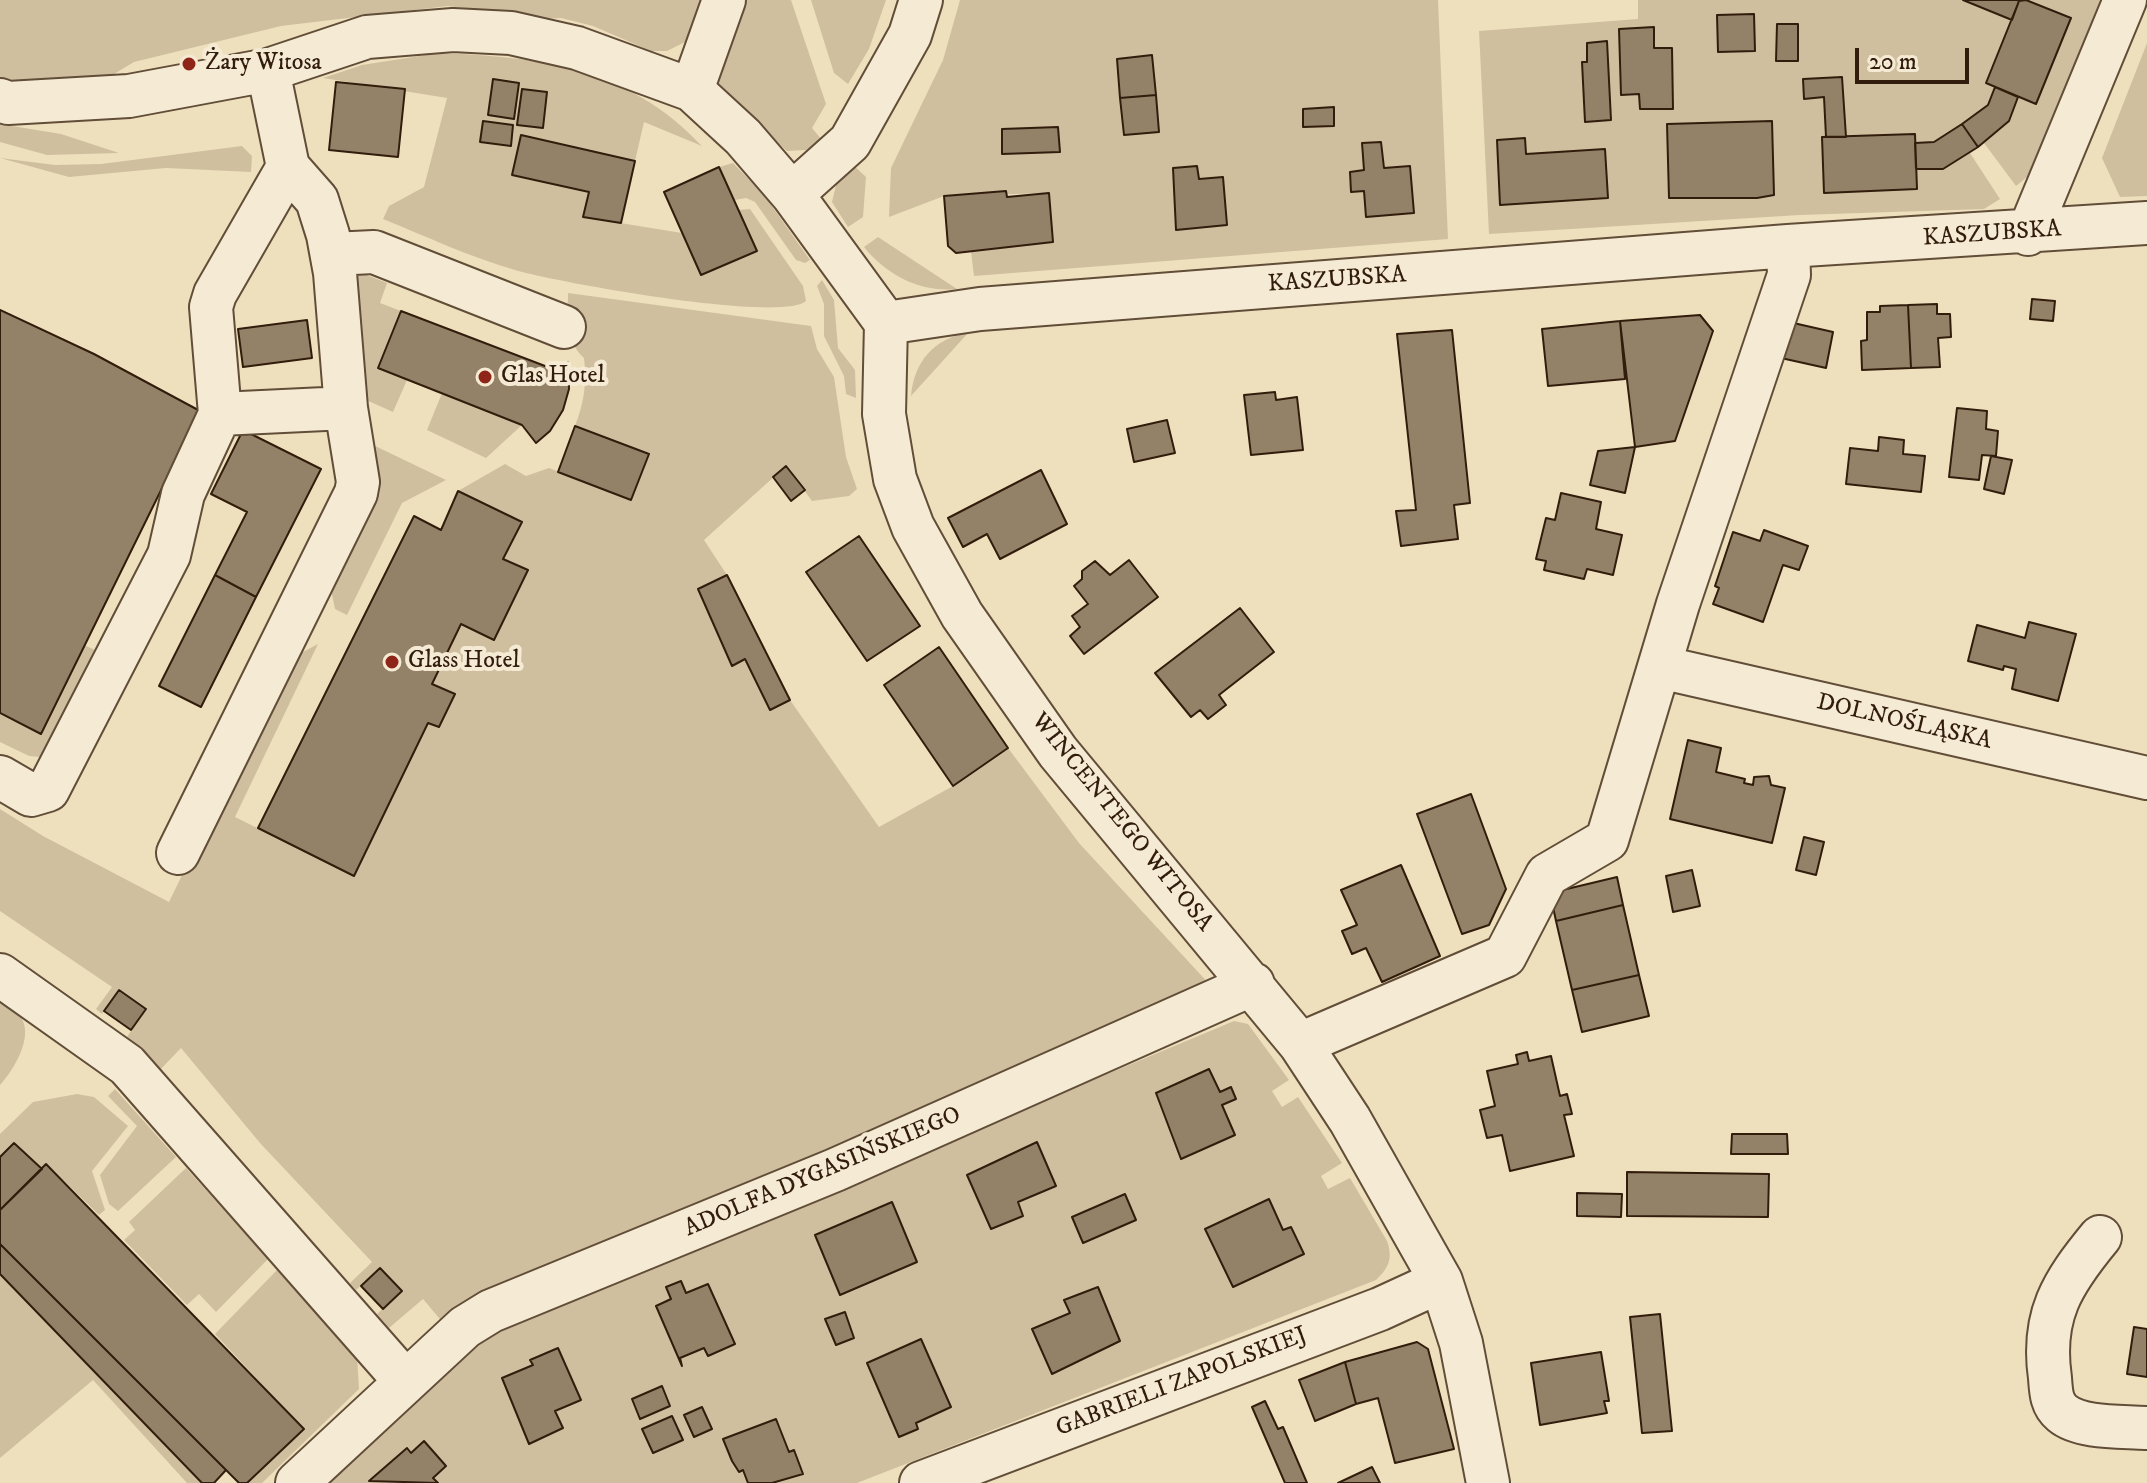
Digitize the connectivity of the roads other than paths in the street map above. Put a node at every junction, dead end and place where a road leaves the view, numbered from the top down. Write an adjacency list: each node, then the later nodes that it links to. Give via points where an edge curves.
1 (724, 0): 5 (street)
2 (921, 0): 8 (street, via 910,35 850,142)
3 (2125, 0): 10 (street)
4 (268, 70): 5 (street, via 367,37 453,30 511,33 577,48); 6 (street, via 129,96); 7 (street)
5 (692, 90): 8 (street, via 743,137)
6 (0, 100)
7 (288, 167): 12 (street, via 317,200); 16 (street, via 225,273 211,307)
8 (792, 194): 13 (street)
9 (2147, 223): 10 (street, KASZUBSKA)
10 (2028, 234): 11 (street, KASZUBSKA)
11 (1788, 246): 13 (street, KASZUBSKA, via 980,309); 17 (street, via 1789,275)
12 (332, 254): 14 (street, via 374,252); 15 (street)
13 (886, 323): 22 (street, WINCENTEGO WITOSA, via 886,435 895,479 924,547 962,615 1058,752)
14 (564, 327)
15 (346, 408): 16 (street); 20 (street, via 356,493)
16 (220, 414): 18 (street, via 183,494 169,555 53,783 41,795 31,795)
17 (1660, 667): 19 (street, DOLNOŚLĄSKA); 23 (street, via 1607,840 1547,875 1505,956)
18 (0, 777)
19 (2147, 778)
20 (178, 853)
21 (0, 975): 26 (street, via 127,1065)
22 (1253, 984): 23 (street, WINCENTEGO WITOSA); 26 (street, ADOLFA DYGASIŃSKIEGO, via 835,1170 491,1311 465,1327)
23 (1300, 1044): 25 (street, WINCENTEGO WITOSA, via 1350,1120)
24 (2100, 1237): 27 (street, via 2068,1276 2052,1311 2048,1343 2053,1401 2062,1413 2081,1421)
25 (1441, 1281): 29 (street, GABRIELI ZAPOLSKIEJ, via 1380,1309); 30 (street, WINCENTEGO WITOSA, via 1461,1343)
26 (405, 1381): 28 (street, ADOLFA DYGASIŃSKIEGO)
27 (2147, 1428)
28 (297, 1483)
29 (921, 1483)
30 (1488, 1483)

